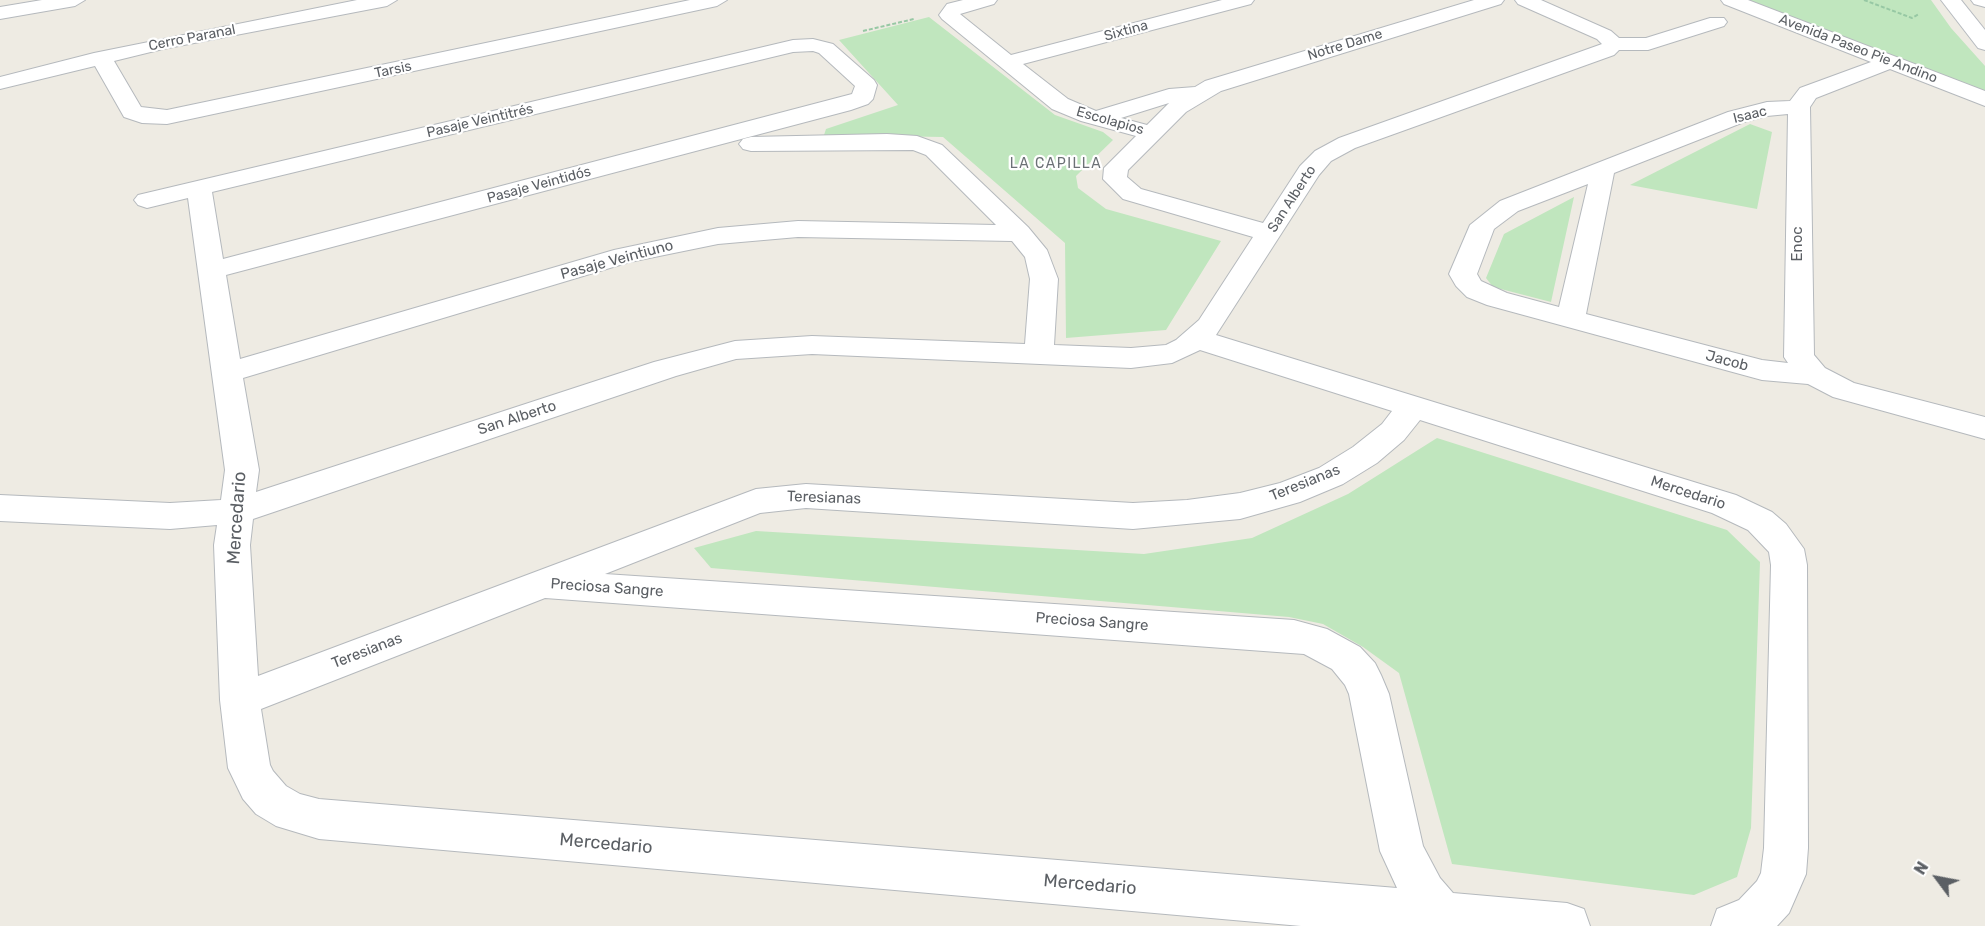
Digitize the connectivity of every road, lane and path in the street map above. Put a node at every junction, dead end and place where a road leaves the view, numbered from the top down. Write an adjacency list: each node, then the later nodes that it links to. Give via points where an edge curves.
1 (75, 0): 15 (street)
2 (387, 0): 11 (street, Cerro Paranal)
3 (717, 0): 20 (street, Tarsis, via 167,117 132,112)
4 (987, 0): 14 (street)
5 (1244, 0): 21 (street, Sixtina)
6 (1494, 0): 24 (street, Notre Dame, via 1229,79)
7 (1525, 0): 17 (street, via 1604,35)
8 (1731, 0): 22 (street, Avenida Paseo Pie Andino)
9 (1864, 0): 13 (path, via 1912,18)
10 (1951, 0): 18 (street)
11 (362, 2): 12 (street, Cerro Paranal)
12 (310, 7): 20 (street, Cerro Paranal)
13 (1927, 9)
14 (950, 11): 19 (path); 21 (street, Escolapios, via 952,18)
15 (0, 13)
16 (1717, 22): 17 (street, San Alberto, via 1648,44)
17 (1614, 44): 36 (street, San Alberto, via 1607,51 1334,149 1315,163)
18 (1985, 44)
19 (813, 45): 28 (street, Pasaje Veintidós, via 831,51 863,81 865,94 853,102); 33 (street, Pasaje Veintitrés, via 782,49)
20 (101, 57): 23 (street, Cerro Paranal)
21 (1007, 62): 27 (street, Escolapios, via 1060,104)
22 (1891, 62): 25 (street, Avenida Paseo Pie Andino); 26 (street, via 1809,93)
23 (0, 83)
24 (1197, 94): 27 (street, Notre Dame, via 1169,96); 29 (street, Notre Dame)
25 (1985, 99)
26 (1799, 107): 32 (street, Isaac, via 1750,112); 43 (street, Enoc, via 1797,348 1799,357)
27 (1096, 118): 29 (street, Escolapios)
28 (784, 121): 30 (street, via 792,133); 31 (street, Pasaje Veintidós)
29 (1152, 133): 36 (street, Escolapios, via 1116,168 1115,179 1125,190)
30 (810, 141): 31 (street); 35 (street, via 887,141 926,146 941,155)
31 (672, 150): 37 (street, Pasaje Veintidós)
32 (1603, 169): 38 (street, Isaac, via 1509,206 1490,218 1477,234 1463,269); 39 (street)
33 (199, 188): 34 (street, Pasaje Veintitrés); 37 (street, Mercedario)
34 (147, 200)
35 (1019, 233): 41 (street, via 1042,267); 42 (street, Pasaje Veintiuno, via 798,229 670,244)
36 (1269, 233): 40 (street, San Alberto)
37 (211, 271): 42 (street, Mercedario)
38 (1470, 285): 39 (street, Jacob, via 1486,296)
39 (1571, 319): 43 (street, Jacob, via 1762,370)
40 (1197, 339): 41 (street, San Alberto, via 1172,354 1152,358); 44 (street, Mercedario)
41 (1039, 355): 47 (street, San Alberto, via 812,345 735,350 664,369)
42 (227, 373): 47 (street, Mercedario, via 242,470)
43 (1815, 375): 45 (street, Jacob, via 1844,390)
44 (1413, 407): 48 (street, Teresianas, via 1393,432 1331,476 1288,494 1240,506 1133,516 773,497); 52 (street, Mercedario, via 1734,508 1760,521 1786,549 1789,613 1783,874 1773,897 1755,916)
45 (1985, 428)
46 (0, 507): 47 (street, San Alberto, via 170,516)
47 (238, 511): 49 (street, Mercedario, via 232,545)
48 (540, 584): 49 (street, Teresianas); 50 (street, Preciosa Sangre, via 1312,640 1346,658 1361,675 1369,694 1402,851 1424,894)
49 (240, 700): 50 (street, Mercedario, via 249,768 258,785 271,800 291,812 319,819)
50 (1446, 921): 51 (street, Mercedario)
51 (1567, 926)
52 (1734, 926)

